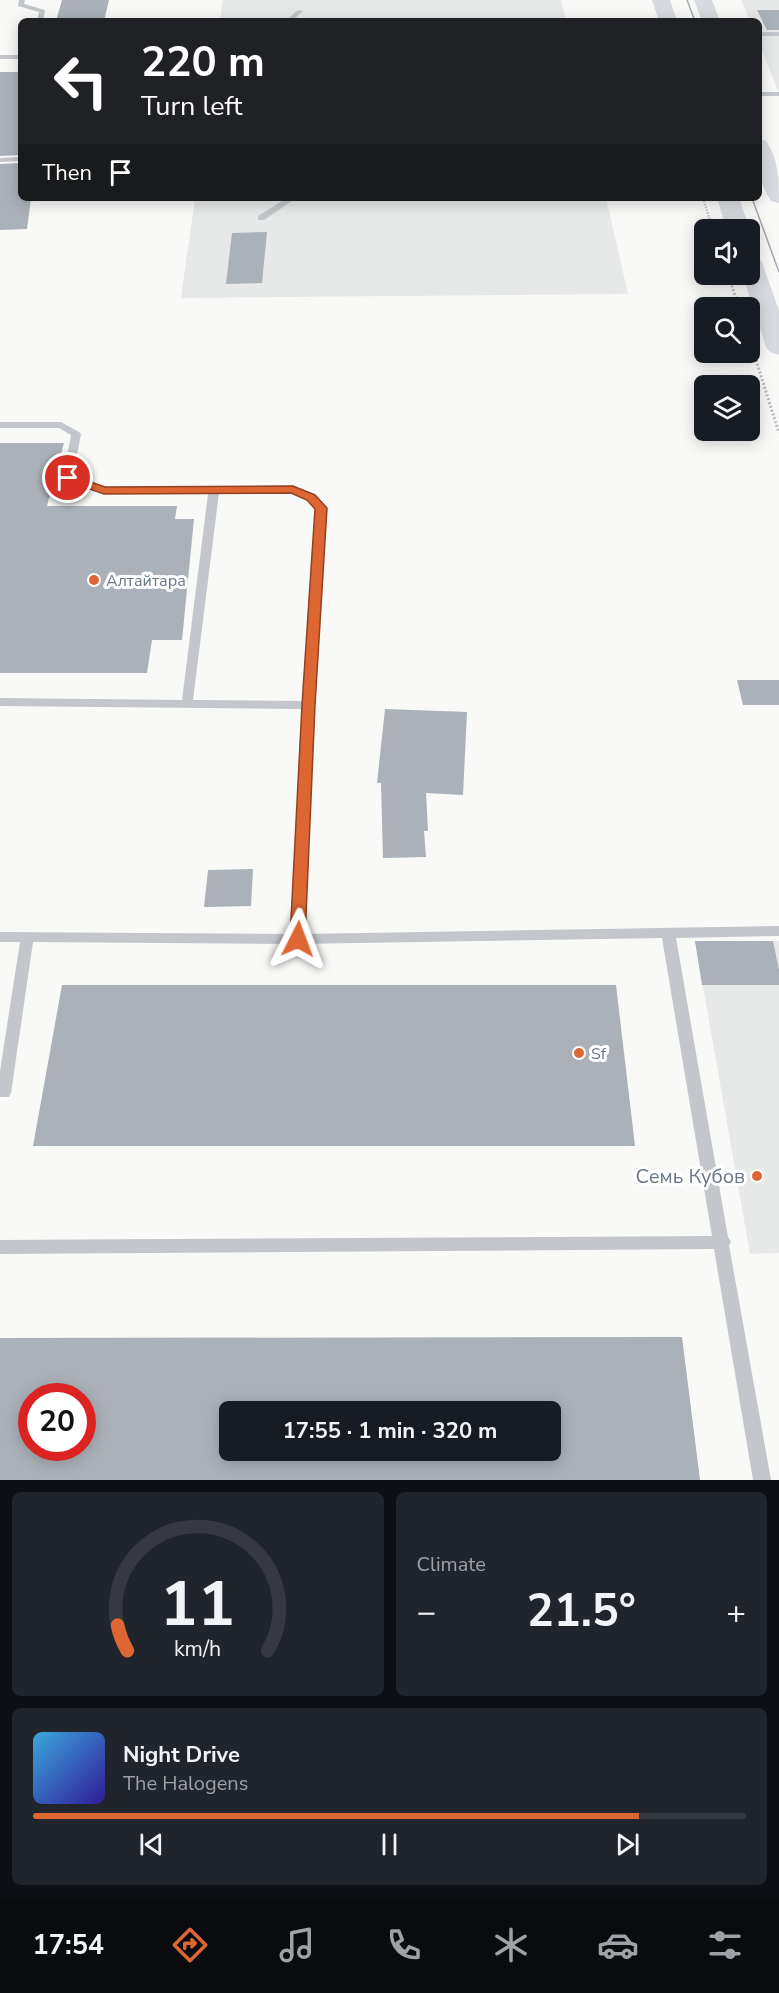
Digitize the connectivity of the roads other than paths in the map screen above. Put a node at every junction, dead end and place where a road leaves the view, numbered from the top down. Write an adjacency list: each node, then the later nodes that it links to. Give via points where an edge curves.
1 (22, 0): 5 (lane, via 20,5 43,11)
2 (661, 0): 7 (main road)
3 (703, 0): 8 (main road)
4 (300, 11): 6 (lane)
5 (41, 18)
6 (292, 18)
7 (667, 18)
8 (710, 18)
9 (762, 34): 10 (lane)
10 (779, 34)
11 (0, 57): 12 (lane)
12 (18, 57)
13 (762, 94): 14 (lane)
14 (779, 94)
15 (762, 150): 18 (main road)
16 (18, 159): 17 (lane)
17 (0, 160)
18 (775, 174): 19 (main road)
19 (779, 196)
20 (287, 201): 22 (lane)
21 (729, 201): 23 (main road)
22 (261, 218)
23 (735, 219)
24 (758, 285): 25 (main road)
25 (779, 347)
26 (0, 424): 27 (lane, via 61,425 76,434 68,478 104,491)
27 (214, 490): 29 (lane); 30 (lane, via 293,490 311,497 321,508)
28 (0, 702): 29 (lane)
29 (187, 704): 30 (lane)
30 (308, 705): 35 (lane)
31 (779, 931): 32 (lane)
32 (668, 932): 35 (lane); 37 (lane)
33 (0, 937): 34 (lane)
34 (27, 937): 35 (lane); 36 (lane)
35 (298, 939)
36 (4, 1093)
37 (723, 1242): 38 (lane); 39 (lane)
38 (0, 1247)
39 (762, 1480)

